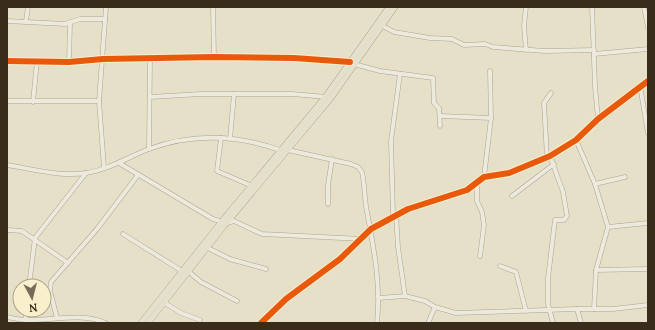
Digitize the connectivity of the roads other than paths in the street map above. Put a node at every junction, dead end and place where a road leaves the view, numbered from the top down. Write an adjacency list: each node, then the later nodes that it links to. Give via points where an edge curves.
1 (28, 7): 11 (street)
2 (106, 7): 9 (street)
3 (213, 7): 18 (street)
4 (389, 7): 24 (main road)
5 (395, 7): 13 (main road)
6 (526, 7): 16 (street)
7 (592, 7): 17 (street)
8 (644, 7): 14 (street)
9 (105, 19): 12 (street, via 80,19); 19 (street)
10 (7, 21): 11 (street)
11 (26, 21): 12 (street)
12 (70, 23): 23 (street)
13 (381, 25): 16 (street, via 394,32 452,39 464,45 485,44); 24 (main road)
14 (648, 27)
15 (648, 49): 17 (street)
16 (526, 50): 17 (street)
17 (594, 52): 38 (street)
18 (214, 57): 20 (street); 24 (street, via 294,58)
19 (103, 59): 20 (street); 23 (street); 34 (street)
20 (150, 59): 31 (street)
21 (7, 61): 22 (street)
22 (37, 61): 23 (street); 35 (street)
23 (69, 62)
24 (352, 63): 26 (street); 32 (main road)
25 (490, 71): 37 (street)
26 (400, 74): 36 (street, via 433,78 434,103 439,108); 62 (street, via 391,141)
27 (648, 81): 28 (street)
28 (640, 86): 38 (street); 40 (street)
29 (551, 93): 47 (street, via 544,103)
30 (234, 94): 31 (street); 32 (street); 42 (street)
31 (150, 97): 44 (street)
32 (328, 97): 45 (main road); 46 (main road)
33 (7, 101): 35 (street)
34 (99, 101): 35 (street); 52 (street)
35 (33, 102)
36 (440, 116): 37 (street); 39 (street)
37 (491, 118): 55 (street)
38 (598, 119): 43 (street)
39 (440, 126)
40 (648, 133)
41 (221, 138): 42 (street); 44 (street, via 195,138); 59 (street, via 217,171)
42 (230, 139): 45 (street, via 256,142)
43 (576, 140): 47 (street); 58 (street)
44 (149, 149): 49 (street)
45 (280, 150): 59 (main road)
46 (288, 150): 48 (street); 63 (main road)
47 (548, 156): 50 (street); 55 (street, via 509,173)
48 (332, 159): 61 (street); 66 (street, via 358,167 362,172)
49 (119, 163): 52 (street); 54 (street)
50 (554, 164): 60 (street); 89 (street, via 567,216 564,220 555,220 554,223 548,278)
51 (7, 165): 53 (street, via 56,173)
52 (104, 168): 53 (street)
53 (86, 174): 69 (street)
54 (138, 175): 63 (street, via 213,219); 73 (street)
55 (484, 177): 57 (street)
56 (624, 177): 58 (street)
57 (477, 183): 62 (street, via 467,190); 72 (street, via 477,201 484,225)
58 (595, 184): 65 (street)
59 (252, 186): 63 (main road)
60 (512, 196)
61 (328, 204)
62 (395, 215): 66 (street); 81 (street)
63 (224, 222): 70 (street, via 234,221 262,234); 71 (main road); 78 (main road)
64 (648, 223): 65 (street)
65 (608, 227): 77 (street)
66 (372, 229): 70 (street); 82 (street)
67 (7, 230): 69 (street, via 22,231)
68 (123, 234): 78 (street)
69 (35, 238): 73 (street); 80 (street)
70 (362, 239): 98 (street, via 340,259 286,299)
71 (208, 248): 75 (street, via 230,259); 79 (main road)
72 (480, 256)
73 (68, 263): 92 (street, via 50,286)
74 (500, 266): 90 (street, via 516,272)
75 (266, 269)
76 (648, 269): 77 (street)
77 (596, 270): 88 (street)
78 (182, 271): 96 (main road)
79 (189, 272): 83 (street, via 201,282); 84 (main road)
80 (30, 278)
81 (405, 296): 82 (street); 86 (street, via 425,301)
82 (379, 298): 99 (street)
83 (237, 301)
84 (165, 303): 94 (street, via 181,313); 97 (main road)
85 (648, 306): 88 (street)
86 (435, 307): 90 (street, via 456,312); 100 (street)
87 (577, 309): 88 (street); 89 (street); 102 (street)
88 (594, 309)
89 (549, 310): 90 (street); 101 (street)
90 (526, 311)
91 (7, 317): 93 (street)
92 (57, 318): 93 (street); 95 (street, via 82,317)
93 (25, 320)
94 (200, 320)
95 (106, 323)
96 (141, 323)
97 (148, 323)
98 (261, 323)
99 (377, 323)
100 (428, 323)
101 (553, 323)
102 (582, 323)

